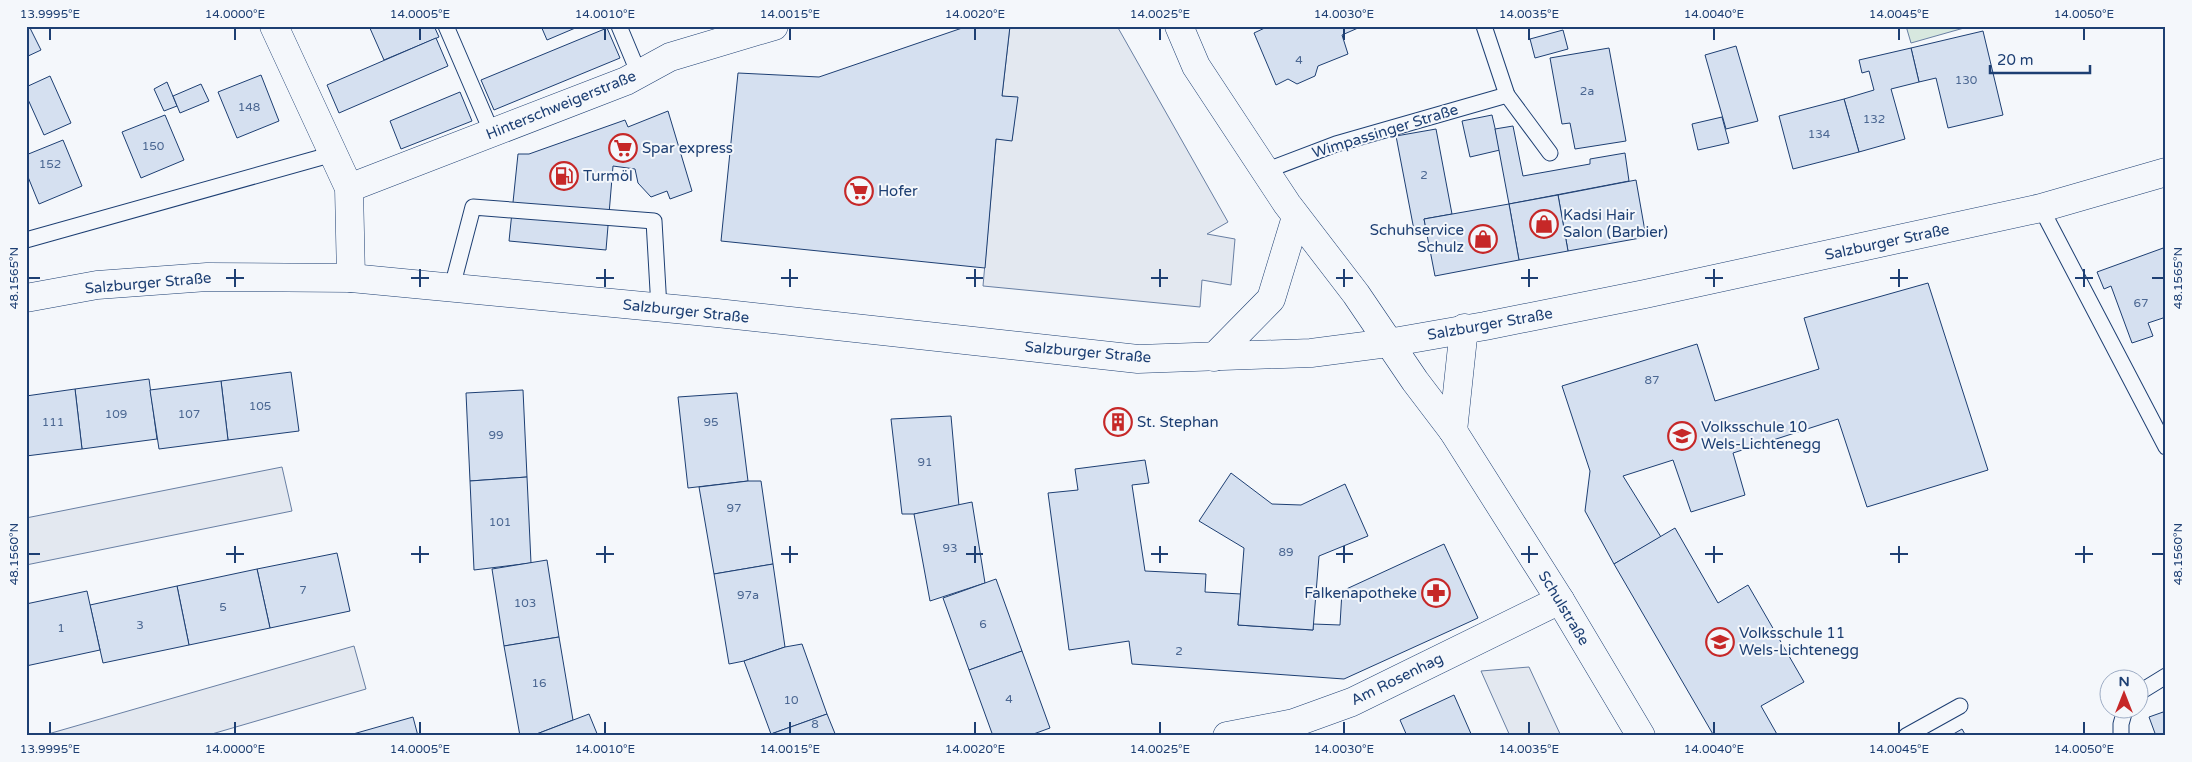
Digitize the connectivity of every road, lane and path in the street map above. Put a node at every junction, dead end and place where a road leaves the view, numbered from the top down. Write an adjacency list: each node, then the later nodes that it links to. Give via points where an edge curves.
1 (274, 26): 11 (street)
2 (446, 26): 9 (lane)
3 (619, 26): 7 (lane)
4 (774, 26): 7 (street, Hinterschweigerstraße, via 670,57)
5 (1179, 26): 12 (street, via 1196,66)
6 (1484, 26): 8 (lane)
7 (638, 74): 9 (street, Hinterschweigerstraße)
8 (1507, 95): 10 (lane); 12 (lane, Wimpassinger Straße, via 1336,144)
9 (492, 133): 14 (street, Hinterschweigerstraße)
10 (1550, 153)
11 (334, 154): 14 (street); 17 (lane)
12 (1265, 171): 16 (street)
13 (2166, 172): 15 (street, Salzburger Straße)
14 (349, 188): 18 (street)
15 (2041, 208): 22 (street, Salzburger Straße, via 1645,294); 26 (lane)
16 (1296, 217): 23 (street, via 1356,294); 24 (street, via 1271,299)
17 (26, 240)
18 (351, 278): 19 (street, Salzburger Straße); 20 (street, Salzburger Straße, via 207,277 97,285)
19 (452, 287): 21 (street, Salzburger Straße); 21 (lane, via 473,207 654,221)
20 (26, 298)
21 (659, 308): 24 (street, Salzburger Straße, via 1138,359)
22 (1464, 328): 23 (street, Salzburger Straße); 25 (street)
23 (1388, 343): 24 (street, Salzburger Straße, via 1311,353); 25 (street, Schulstraße)
24 (1214, 357)
25 (1453, 431): 27 (street, Schulstraße)
26 (2166, 447)
27 (1560, 600): 32 (street, Am Rosenhag, via 1352,702 1294,723); 33 (street, Schulstraße)
28 (2166, 676): 29 (lane)
29 (2150, 686)
30 (1960, 706): 34 (lane)
31 (2122, 720): 35 (lane)
32 (1227, 736)
33 (1641, 736)
34 (1906, 736)
35 (2121, 736)

